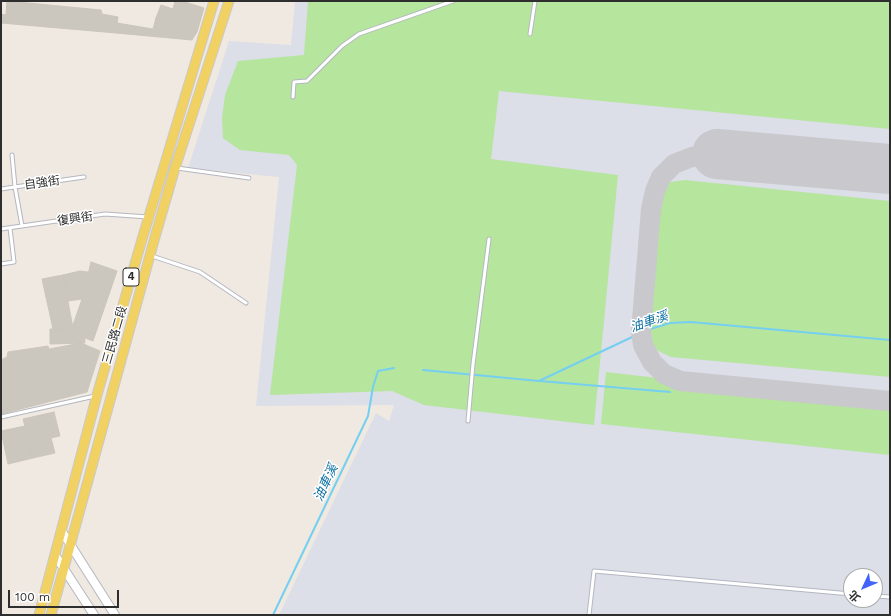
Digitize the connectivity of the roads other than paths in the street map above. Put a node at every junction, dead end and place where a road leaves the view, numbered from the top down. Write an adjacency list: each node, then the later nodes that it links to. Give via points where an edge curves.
1 (214, 1): 13 (main road, 三民路二段 / 4)
2 (229, 1): 8 (main road, 三民路二段 / 4)
3 (453, 1): 6 (lane, via 359,34 342,46 307,82 294,82)
4 (535, 1): 5 (lane)
5 (530, 34)
6 (293, 97)
7 (12, 155): 11 (lane)
8 (175, 168): 10 (lane); 18 (main road, 三民路二段 / 4)
9 (84, 177): 11 (lane, 自強街)
10 (250, 178)
11 (15, 187): 12 (lane, 自強街); 14 (lane)
12 (1, 189)
13 (149, 217): 14 (lane, 復興街, via 105,214); 21 (main road, 三民路二段 / 4)
14 (22, 226): 15 (lane, 復興街)
15 (10, 228): 16 (lane, 復興街); 19 (lane, via 14,262)
16 (1, 229)
17 (489, 239): 23 (lane)
18 (150, 256): 20 (lane, via 200,272); 25 (main road, 三民路二段 / 4)
19 (1, 264)
20 (246, 303)
21 (97, 395): 22 (lane); 24 (main road, 三民路二段 / 4)
22 (1, 417)
23 (468, 421)
24 (61, 530): 25 (street); 26 (main road, 三民路二段 / 4)
25 (70, 544): 27 (main road, 4); 32 (street)
26 (55, 556): 27 (street); 29 (main road, 4)
27 (64, 569): 30 (main road, 4); 31 (street)
28 (843, 593): 33 (lane, via 594,571)
29 (39, 615)
30 (51, 615)
31 (94, 615)
32 (115, 615)
33 (590, 615)

